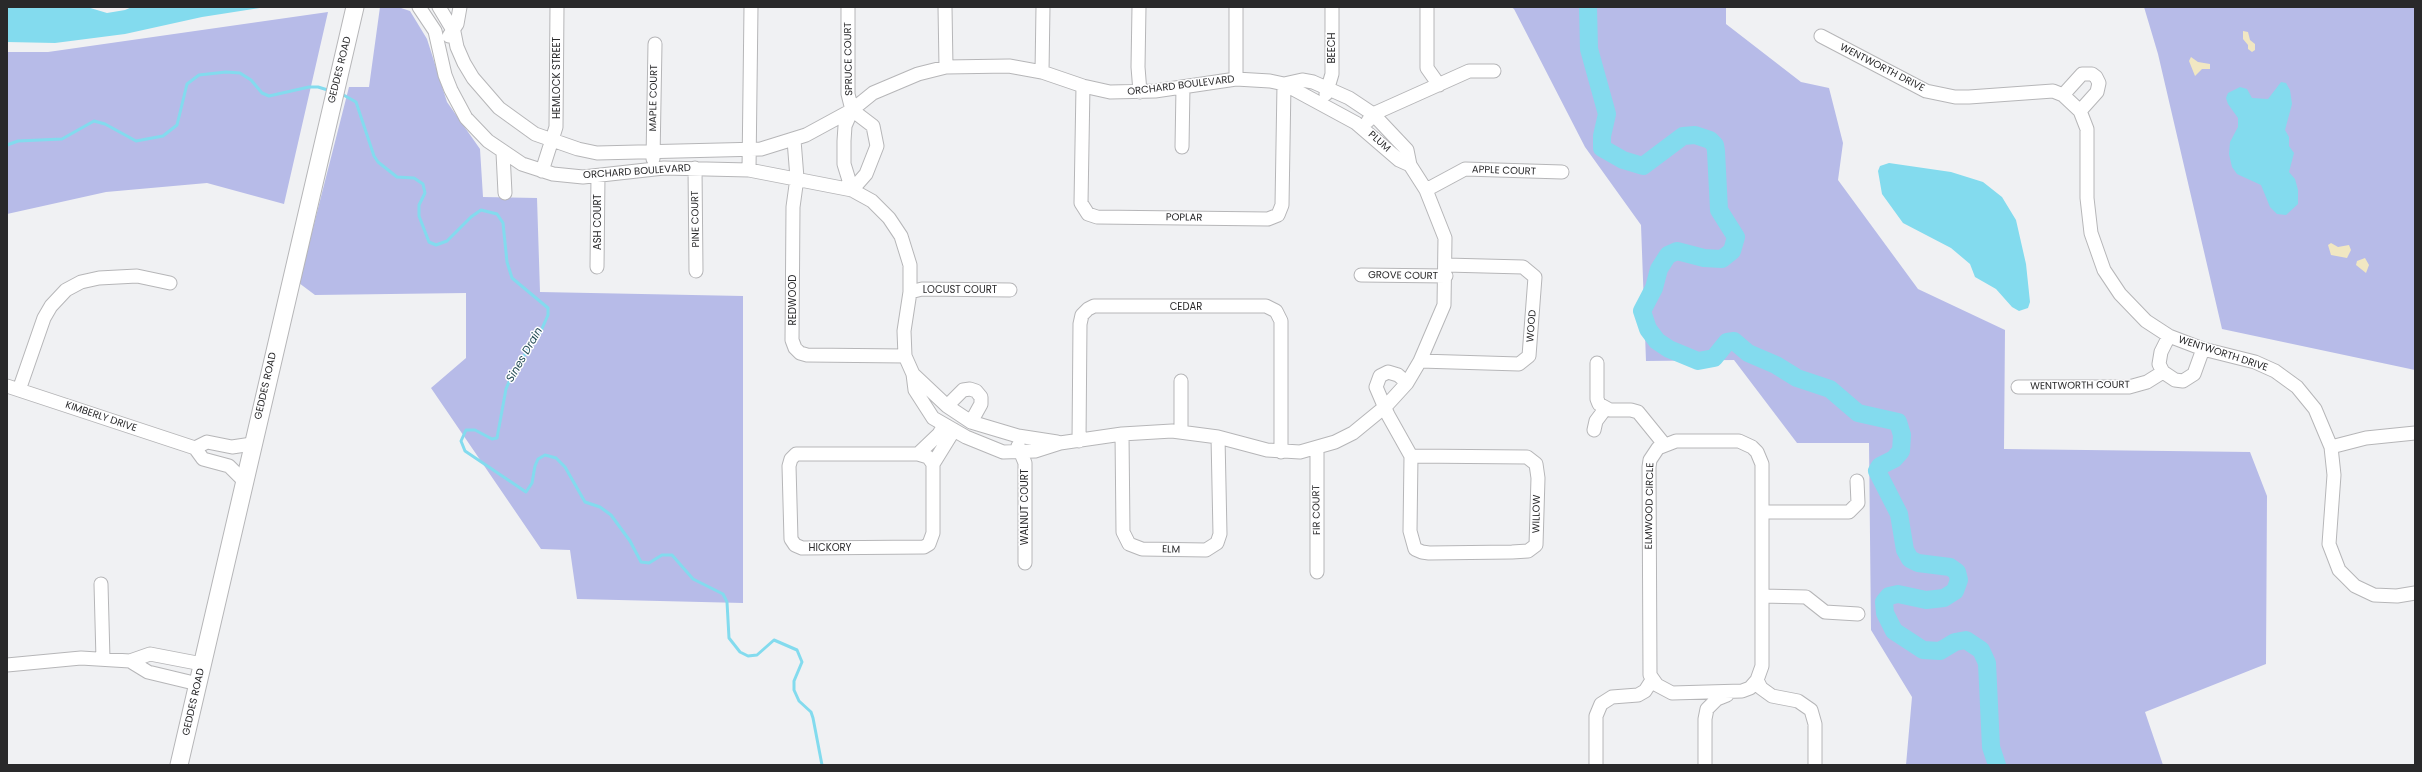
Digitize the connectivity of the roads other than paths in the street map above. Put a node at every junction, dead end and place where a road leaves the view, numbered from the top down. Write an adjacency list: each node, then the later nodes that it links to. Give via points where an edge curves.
1 (355, 7): 82 (main road, GEDDES ROAD)
2 (419, 7): 16 (street, ORCHARD BOULEVARD, via 430,20)
3 (439, 7): 14 (street, ORCHARD BOULEVARD)
4 (460, 7): 14 (street)
5 (557, 7): 35 (street, HEMLOCK STREET, via 556,128)
6 (751, 7): 38 (street)
7 (848, 7): 30 (street, SPRUCE COURT, via 848,94)
8 (945, 7): 18 (street)
9 (1043, 7): 20 (street)
10 (1139, 7): 27 (street)
11 (1236, 7): 21 (street)
12 (1332, 7): 26 (street, BEECH, via 1332,74)
13 (1427, 7): 23 (street, via 1427,68)
14 (454, 32): 16 (street); 35 (street, ORCHARD BOULEVARD, via 464,63 487,96 517,122)
15 (1821, 36): 28 (street, WENTWORTH DRIVE, via 1916,87 1940,95 1969,97 2046,91)
16 (439, 42): 39 (street, ORCHARD BOULEVARD, via 445,75 460,108 477,130)
17 (655, 44): 37 (street, MAPLE COURT)
18 (946, 68): 20 (street, ORCHARD BOULEVARD, via 1009,66); 30 (street, ORCHARD BOULEVARD, via 895,82)
19 (1494, 71): 23 (street, via 1469,71)
20 (1042, 72): 24 (street, ORCHARD BOULEVARD)
21 (1236, 79): 22 (street, ORCHARD BOULEVARD, via 1259,79); 25 (street, ORCHARD BOULEVARD)
22 (1284, 84): 24 (street, POPLAR, via 1282,205 1278,214 1268,218 1097,217 1088,214 1081,203); 26 (street, ORCHARD BOULEVARD, via 1302,80); 29 (street, ORCHARD BOULEVARD)
23 (1439, 85): 32 (street)
24 (1083, 86): 27 (street, ORCHARD BOULEVARD, via 1110,92)
25 (1183, 87): 27 (street, ORCHARD BOULEVARD); 36 (street)
26 (1328, 88): 29 (street, BEECH); 32 (street, ORCHARD BOULEVARD)
27 (1140, 92)
28 (2063, 95): 31 (street, WENTWORTH DRIVE); 31 (street, via 2082,74 2092,74 2096,77 2099,83 2097,92)
29 (1323, 104): 33 (street, ORCHARD BOULEVARD)
30 (852, 110): 34 (street, ORCHARD BOULEVARD); 48 (street, via 845,126 844,164); 48 (street, via 873,126 877,146 866,174)
31 (2080, 111): 58 (street, WENTWORTH DRIVE, via 2087,129 2087,211 2099,258 2111,281 2128,304 2146,321)
32 (1373, 114): 33 (street, PLUM); 40 (street, ORCHARD BOULEVARD, via 1407,150)
33 (1363, 127): 40 (street, PLUM, via 1399,160)
34 (794, 140): 38 (street, ORCHARD BOULEVARD); 47 (street, REDWOOD)
35 (552, 141): 37 (street, ORCHARD BOULEVARD, via 597,153); 44 (street, HEMLOCK STREET)
36 (1182, 147)
37 (653, 151): 38 (street, ORCHARD BOULEVARD); 42 (street, MAPLE COURT)
38 (750, 151): 43 (street)
39 (503, 152): 44 (street, ORCHARD BOULEVARD, via 522,164); 50 (street)
40 (1410, 165): 49 (street, ORCHARD BOULEVARD)
41 (695, 168): 42 (street, ORCHARD BOULEVARD); 43 (street, ORCHARD BOULEVARD); 53 (street, PINE COURT)
42 (653, 169): 46 (street, ORCHARD BOULEVARD)
43 (749, 170): 47 (street, ORCHARD BOULEVARD)
44 (542, 171): 46 (street, ORCHARD BOULEVARD, via 570,176)
45 (1562, 172): 49 (street, APPLE COURT, via 1465,169)
46 (598, 176): 51 (street, ASH COURT)
47 (797, 178): 48 (street, ORCHARD BOULEVARD); 60 (street, REDWOOD, via 793,207 792,340 795,348 807,355)
48 (852, 190): 57 (street, ORCHARD BOULEVARD, via 879,207 901,236 910,265)
49 (1426, 190): 52 (street, ORCHARD BOULEVARD, via 1445,238)
50 (505, 193)
51 (597, 267)
52 (1446, 270): 54 (street, GROVE COURT); 61 (street, ORCHARD BOULEVARD, via 1444,305); 61 (street, WOOD, via 1523,267 1536,277 1530,356 1519,364)
53 (696, 271)
54 (1361, 275)
55 (170, 282): 68 (street, via 137,276 99,278 81,282 66,290 44,318)
56 (1010, 290): 57 (street, LOCUST COURT)
57 (910, 292): 60 (street, ORCHARD BOULEVARD, via 904,331)
58 (2169, 336): 59 (street, WENTWORTH DRIVE); 63 (street, via 2159,357)
59 (2204, 349): 63 (street, via 2198,369 2190,378 2175,380); 84 (street, WENTWORTH DRIVE, via 2255,362 2288,380 2315,409 2325,427)
60 (905, 356): 64 (street, ORCHARD BOULEVARD)
61 (1420, 361): 66 (street, ORCHARD BOULEVARD)
62 (1597, 363): 70 (street, via 1597,398)
63 (2163, 372): 67 (street, WENTWORTH COURT, via 2147,382 2129,387)
64 (913, 374): 71 (street, ORCHARD BOULEVARD); 73 (street, ORCHARD BOULEVARD, via 915,390 921,402 933,418)
65 (1181, 382): 75 (street)
66 (1407, 382): 69 (street, ORCHARD BOULEVARD); 69 (street, via 1398,375 1388,372 1380,376 1376,386)
67 (2018, 387)
68 (13, 388): 85 (street, KIMBERLY DRIVE)
69 (1386, 406): 86 (street, ORCHARD BOULEVARD, via 1353,433); 90 (street, via 1388,415)
70 (1605, 409): 74 (street, via 1596,421); 83 (street, via 1638,412)
71 (952, 410): 72 (street, ORCHARD BOULEVARD); 72 (street, via 963,390 976,391 981,396 981,404); 73 (street)
72 (971, 422): 78 (street, ORCHARD BOULEVARD)
73 (948, 428): 88 (street, ORCHARD BOULEVARD, via 988,448); 89 (street); 91 (street, HICKORY)
74 (1594, 430)
75 (1181, 431): 77 (street, ORCHARD BOULEVARD); 79 (street, ORCHARD BOULEVARD)
76 (2415, 433): 84 (street, via 2366,438)
77 (1122, 434): 79 (street, ELM, via 1123,532 1129,544 1142,549 1206,550 1217,543 1220,534); 80 (street, ORCHARD BOULEVARD)
78 (1018, 436): 81 (street, ORCHARD BOULEVARD); 88 (street, WALNUT COURT)
79 (1218, 437): 87 (street, ORCHARD BOULEVARD, via 1254,448)
80 (1079, 440): 81 (street, ORCHARD BOULEVARD); 87 (street, CEDAR, via 1080,324 1082,315 1088,309 1094,306 1266,306 1276,310 1282,321)
81 (1060, 443): 88 (street, ORCHARD BOULEVARD)
82 (252, 444): 85 (street, via 232,447 207,442); 92 (main road, GEDDES ROAD)
83 (1664, 444): 94 (street, via 1676,441 1739,441 1752,447 1762,464); 105 (street, ELMWOOD CIRCLE, via 1653,453 1649,467 1648,668)
84 (2331, 447): 98 (street, WENTWORTH DRIVE, via 2334,475 2329,544 2339,570 2355,586 2374,595)
85 (195, 448): 92 (street, KIMBERLY DRIVE, via 203,459 229,466)
86 (1317, 448): 87 (street, ORCHARD BOULEVARD, via 1300,452); 96 (street, FIR COURT)
87 (1281, 452)
88 (1020, 453): 95 (street, WALNUT COURT, via 1025,463)
89 (918, 454): 91 (street, via 928,457); 91 (street, HICKORY, via 796,454 789,466 791,539 795,545 802,548 924,547 929,544 933,533)
90 (1411, 456): 90 (street, WILLOW, via 1410,531 1415,549 1429,553 1512,552 1528,551 1536,545 1538,478 1536,464 1527,456)
91 (934, 464)
92 (244, 481): 103 (main road, GEDDES ROAD)
93 (1857, 481): 94 (street, via 1858,503 1849,512)
94 (1762, 512): 99 (street)
95 (1025, 563)
96 (1318, 572)
97 (101, 584): 101 (street)
98 (2415, 593)
99 (1762, 596): 100 (street, via 1806,597 1825,612); 106 (street, via 1762,666)
100 (1858, 614)
101 (103, 659): 102 (street); 104 (street, via 81,658)
102 (130, 661): 103 (street, via 150,654); 107 (street, via 148,672)
103 (202, 664): 107 (main road, GEDDES ROAD)
104 (7, 665)
105 (1652, 680): 108 (street, via 1665,690); 112 (street, via 1645,691 1638,695 1612,698 1601,704 1596,716)
106 (1757, 680): 109 (street, via 1750,688); 114 (street, via 1761,688 1772,696 1798,700 1811,710 1815,724)
107 (198, 684): 111 (main road, GEDDES ROAD)
108 (1680, 693): 109 (street); 110 (street, via 1697,702)
109 (1735, 693): 110 (street, via 1713,702 1707,710)
110 (1705, 719): 113 (street)
111 (179, 765)
112 (1596, 765)
113 (1705, 765)
114 (1815, 765)

